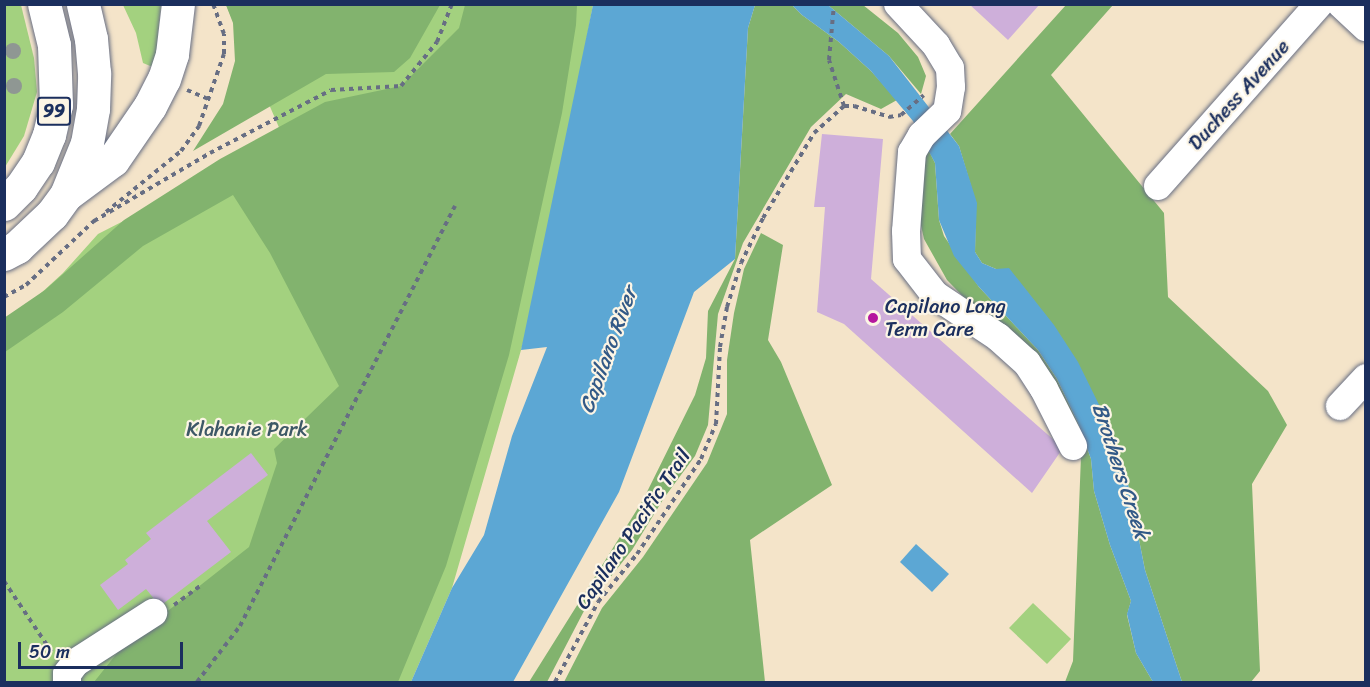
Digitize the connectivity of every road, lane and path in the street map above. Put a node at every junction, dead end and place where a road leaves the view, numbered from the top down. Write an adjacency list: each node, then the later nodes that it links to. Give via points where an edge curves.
1 (44, 4): 16 (highway, 99, via 54,45 56,105 38,162)
2 (83, 4): 15 (highway, via 91,39 93,109 87,143)
3 (178, 4): 15 (highway, via 172,54 150,106 113,160)
4 (452, 4): 18 (path, via 437,42 401,86 331,90 210,153)
5 (834, 4): 13 (path, via 829,60)
6 (898, 4): 12 (street, via 936,45 950,68 951,87)
7 (1319, 4): 14 (street, Duchess Avenue)
8 (1341, 4): 9 (street)
9 (1365, 27)
10 (190, 92): 11 (path)
11 (210, 100)
12 (938, 100): 13 (path, via 889,117); 22 (street, via 912,153 907,259 934,295 998,337 1027,363)
13 (844, 106): 27 (path, Capilano Pacific Trail, via 814,133 741,263 720,347 716,424 701,459 637,554 598,602)
14 (1158, 186)
15 (66, 195): 19 (highway, via 37,229)
16 (4, 204)
17 (455, 206): 26 (path, via 240,626)
18 (94, 222)
19 (4, 255)
20 (1365, 378): 21 (street)
21 (1340, 406)
22 (1073, 446)
23 (4, 581): 25 (path)
24 (153, 613): 25 (street, via 75,663)
25 (67, 678)
26 (196, 682)
27 (555, 682)

